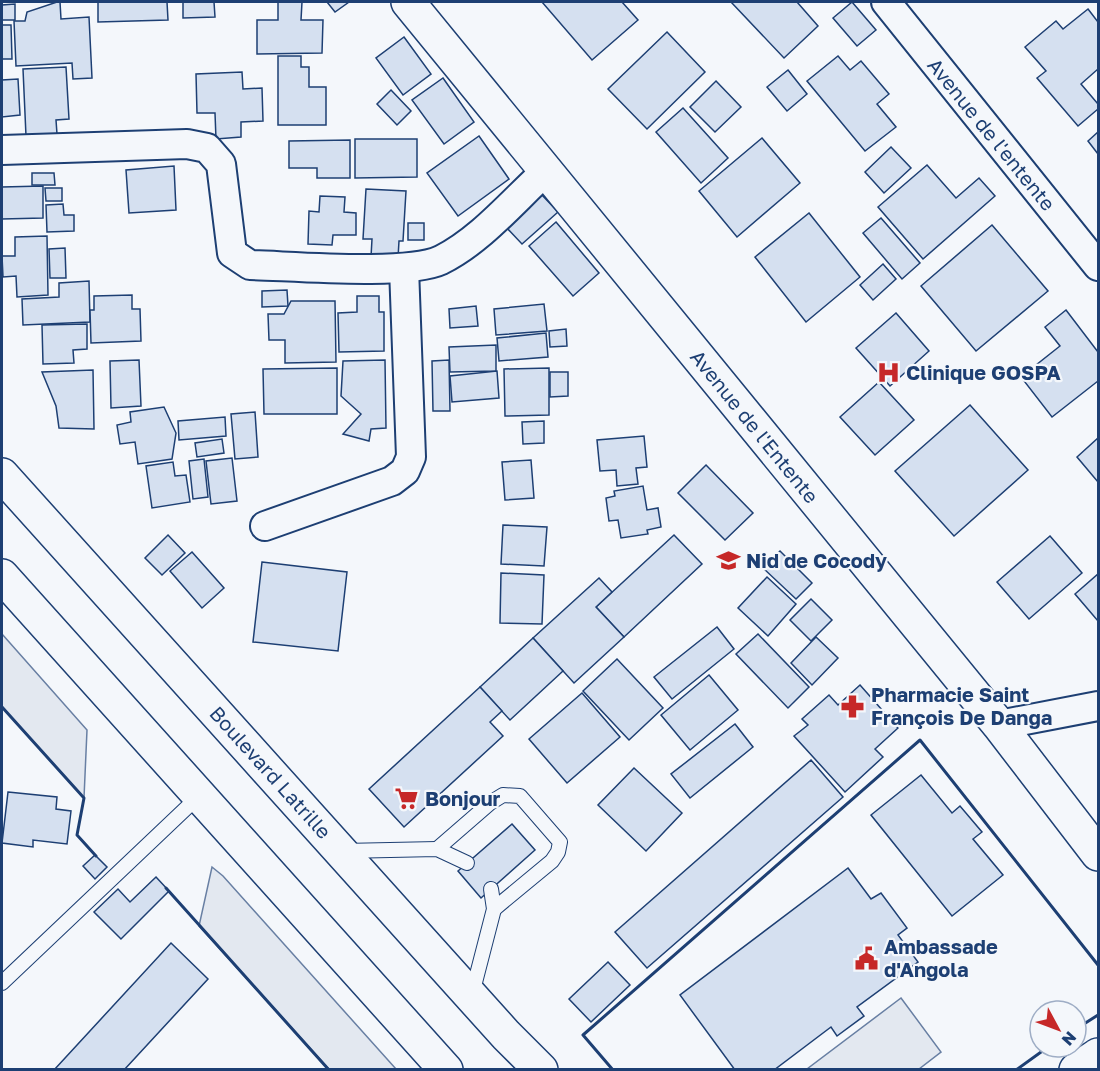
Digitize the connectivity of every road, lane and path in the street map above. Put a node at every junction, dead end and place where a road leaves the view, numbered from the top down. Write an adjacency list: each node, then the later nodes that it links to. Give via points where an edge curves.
1 (408, 2): 4 (main road, Avenue de l'Entente)
2 (886, 2): 5 (street, Avenue de l'entente)
3 (2, 150): 6 (street, via 187,144 207,148 221,164 232,253 250,265)
4 (546, 171): 6 (street, via 472,239 440,261); 11 (main road, Avenue de l'Entente)
5 (1098, 266)
6 (404, 268): 8 (street, via 411,457 405,471 392,481)
7 (2, 475): 14 (main road, Boulevard Latrille)
8 (265, 526)
9 (2, 576): 12 (main road)
10 (1098, 706): 11 (street)
11 (999, 724): 15 (main road, Avenue de l'Entente)
12 (199, 796): 19 (lane); 22 (main road)
13 (437, 849): 14 (lane); 16 (lane); 18 (lane, via 490,802 503,795 520,796 560,842 558,852)
14 (342, 851): 20 (main road, Boulevard Latrille)
15 (1098, 854)
16 (467, 863)
17 (491, 889): 18 (lane)
18 (494, 909): 20 (lane)
19 (2, 983)
20 (471, 996): 23 (main road, Boulevard Latrille)
21 (1098, 1055): 24 (main road)
22 (446, 1070)
23 (541, 1070)
24 (1076, 1070)

